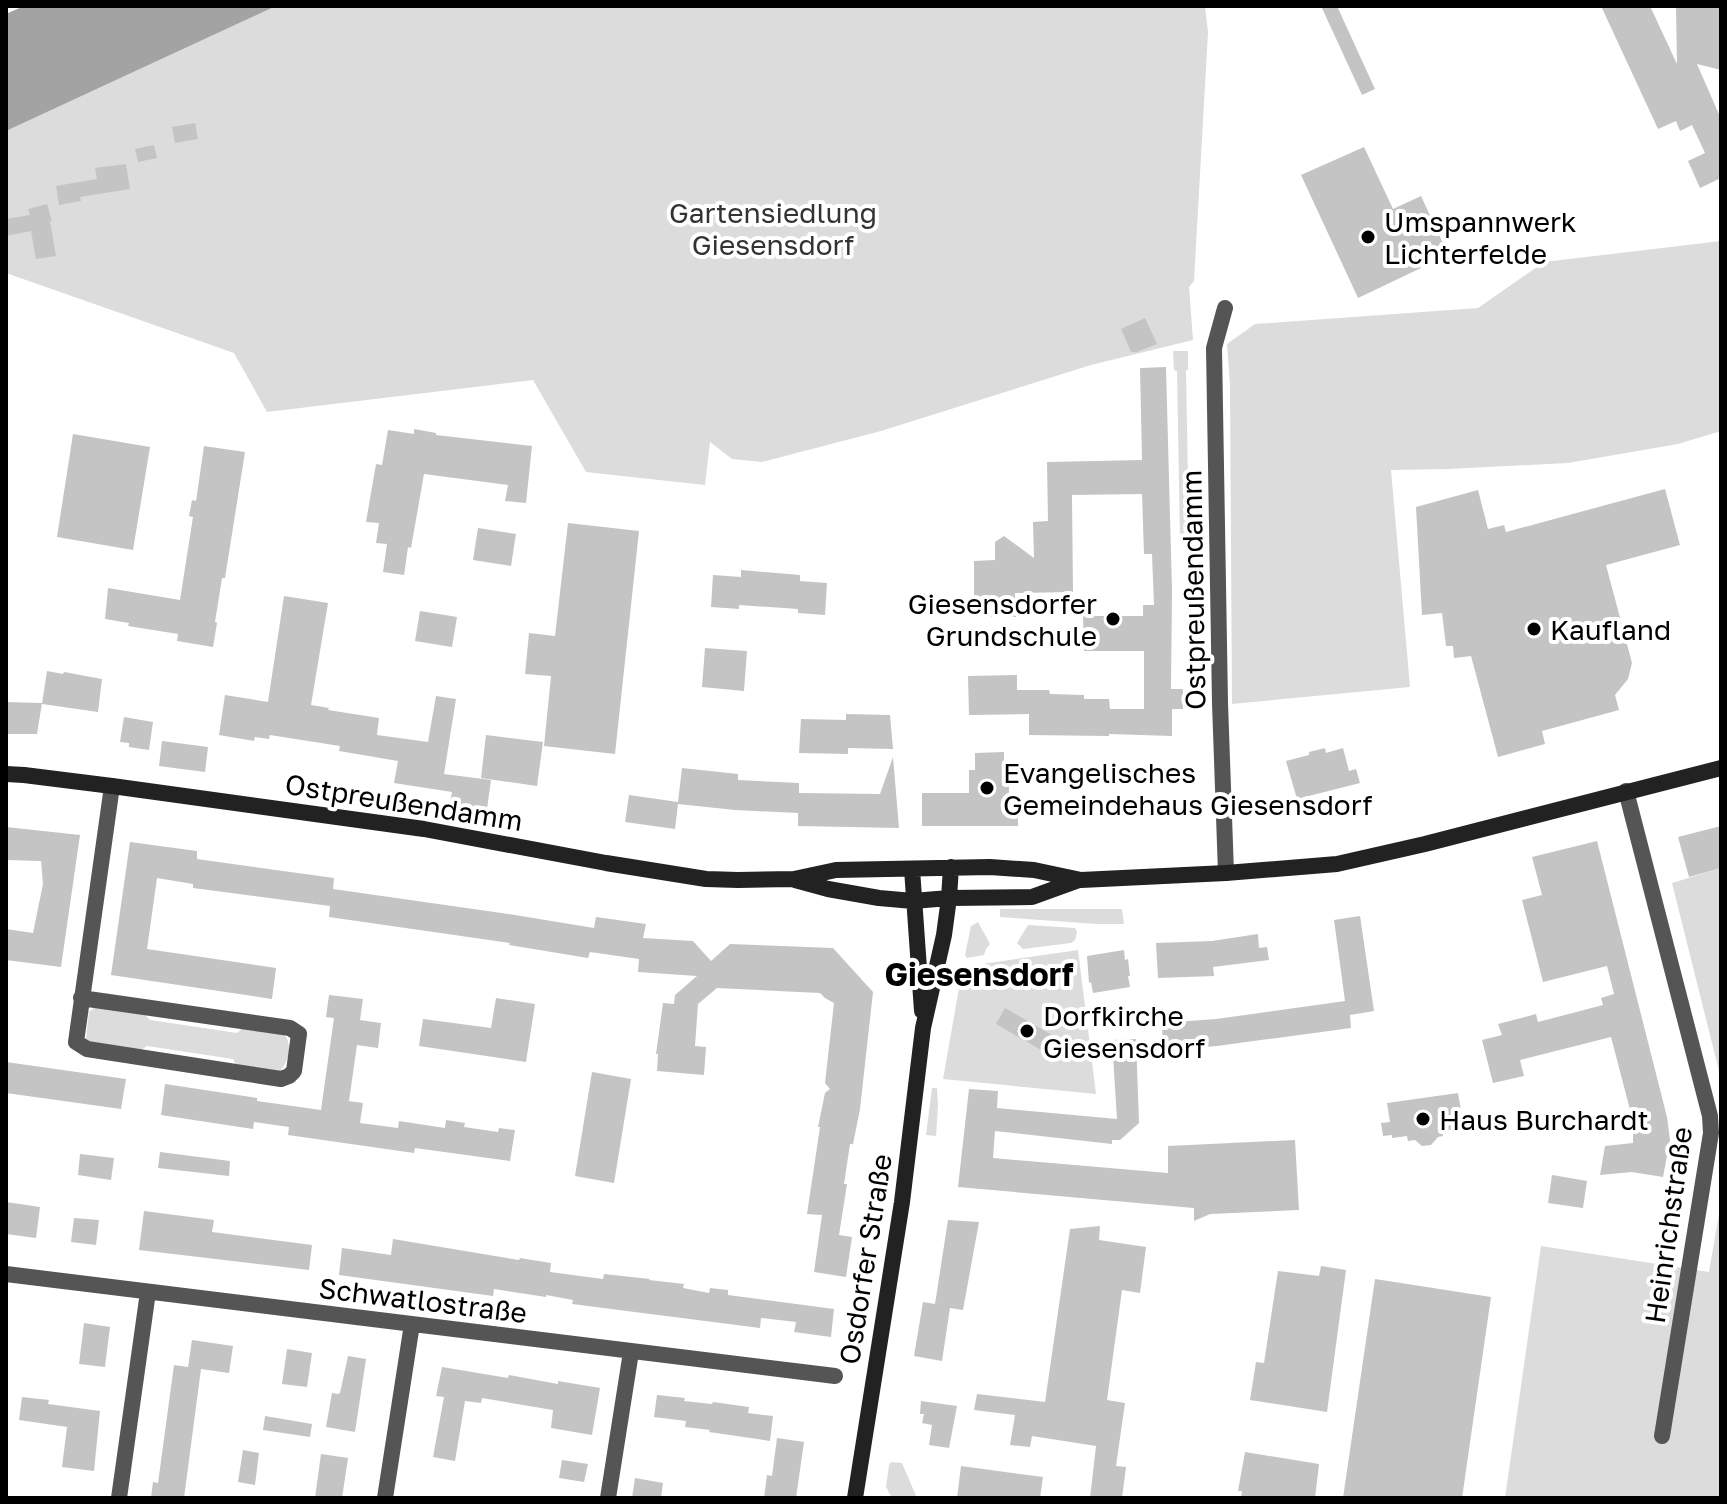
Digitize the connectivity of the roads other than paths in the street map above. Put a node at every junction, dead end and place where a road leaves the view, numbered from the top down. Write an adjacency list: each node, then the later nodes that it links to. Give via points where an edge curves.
1 (1225, 308): 8 (street, Ostpreußendamm, via 1214,348)
2 (1721, 768): 5 (main road, Ostpreußendamm)
3 (6, 774): 4 (main road, Ostpreußendamm)
4 (112, 786): 9 (main road, Ostpreußendamm, via 424,829 676,875); 13 (street)
5 (1626, 791): 8 (main road, Ostpreußendamm, via 1361,860); 20 (street, Heinrichstraße, via 1711,1133)
6 (951, 867): 7 (main road, Ostpreußendamm); 10 (main road, Ostpreußendamm, via 1034,870); 11 (main road, Osdorfer Straße)
7 (912, 869): 9 (main road, Ostpreußendamm, via 836,870); 12 (main road, Osdorfer Straße)
8 (1226, 873): 10 (main road, Ostpreußendamm)
9 (794, 879): 12 (main road, Ostpreußendamm)
10 (1081, 880): 11 (main road, Ostpreußendamm, via 1032,897)
11 (949, 898): 12 (main road, Ostpreußendamm); 14 (main road, Osdorfer Straße)
12 (913, 901): 14 (main road, Osdorfer Straße)
13 (81, 998): 13 (street, via 76,1042 87,1049 281,1079 294,1071 299,1034 290,1028)
14 (923, 1028): 24 (main road, Osdorfer Straße, via 902,1202)
15 (6, 1274): 16 (street, Schwatlostraße)
16 (148, 1292): 17 (street, Schwatlostraße); 21 (street)
17 (412, 1324): 18 (street, Schwatlostraße); 22 (street)
18 (631, 1352): 19 (street, Schwatlostraße); 23 (street)
19 (835, 1376)
20 (1662, 1436)
21 (119, 1498)
22 (385, 1498)
23 (608, 1498)
24 (855, 1498)

